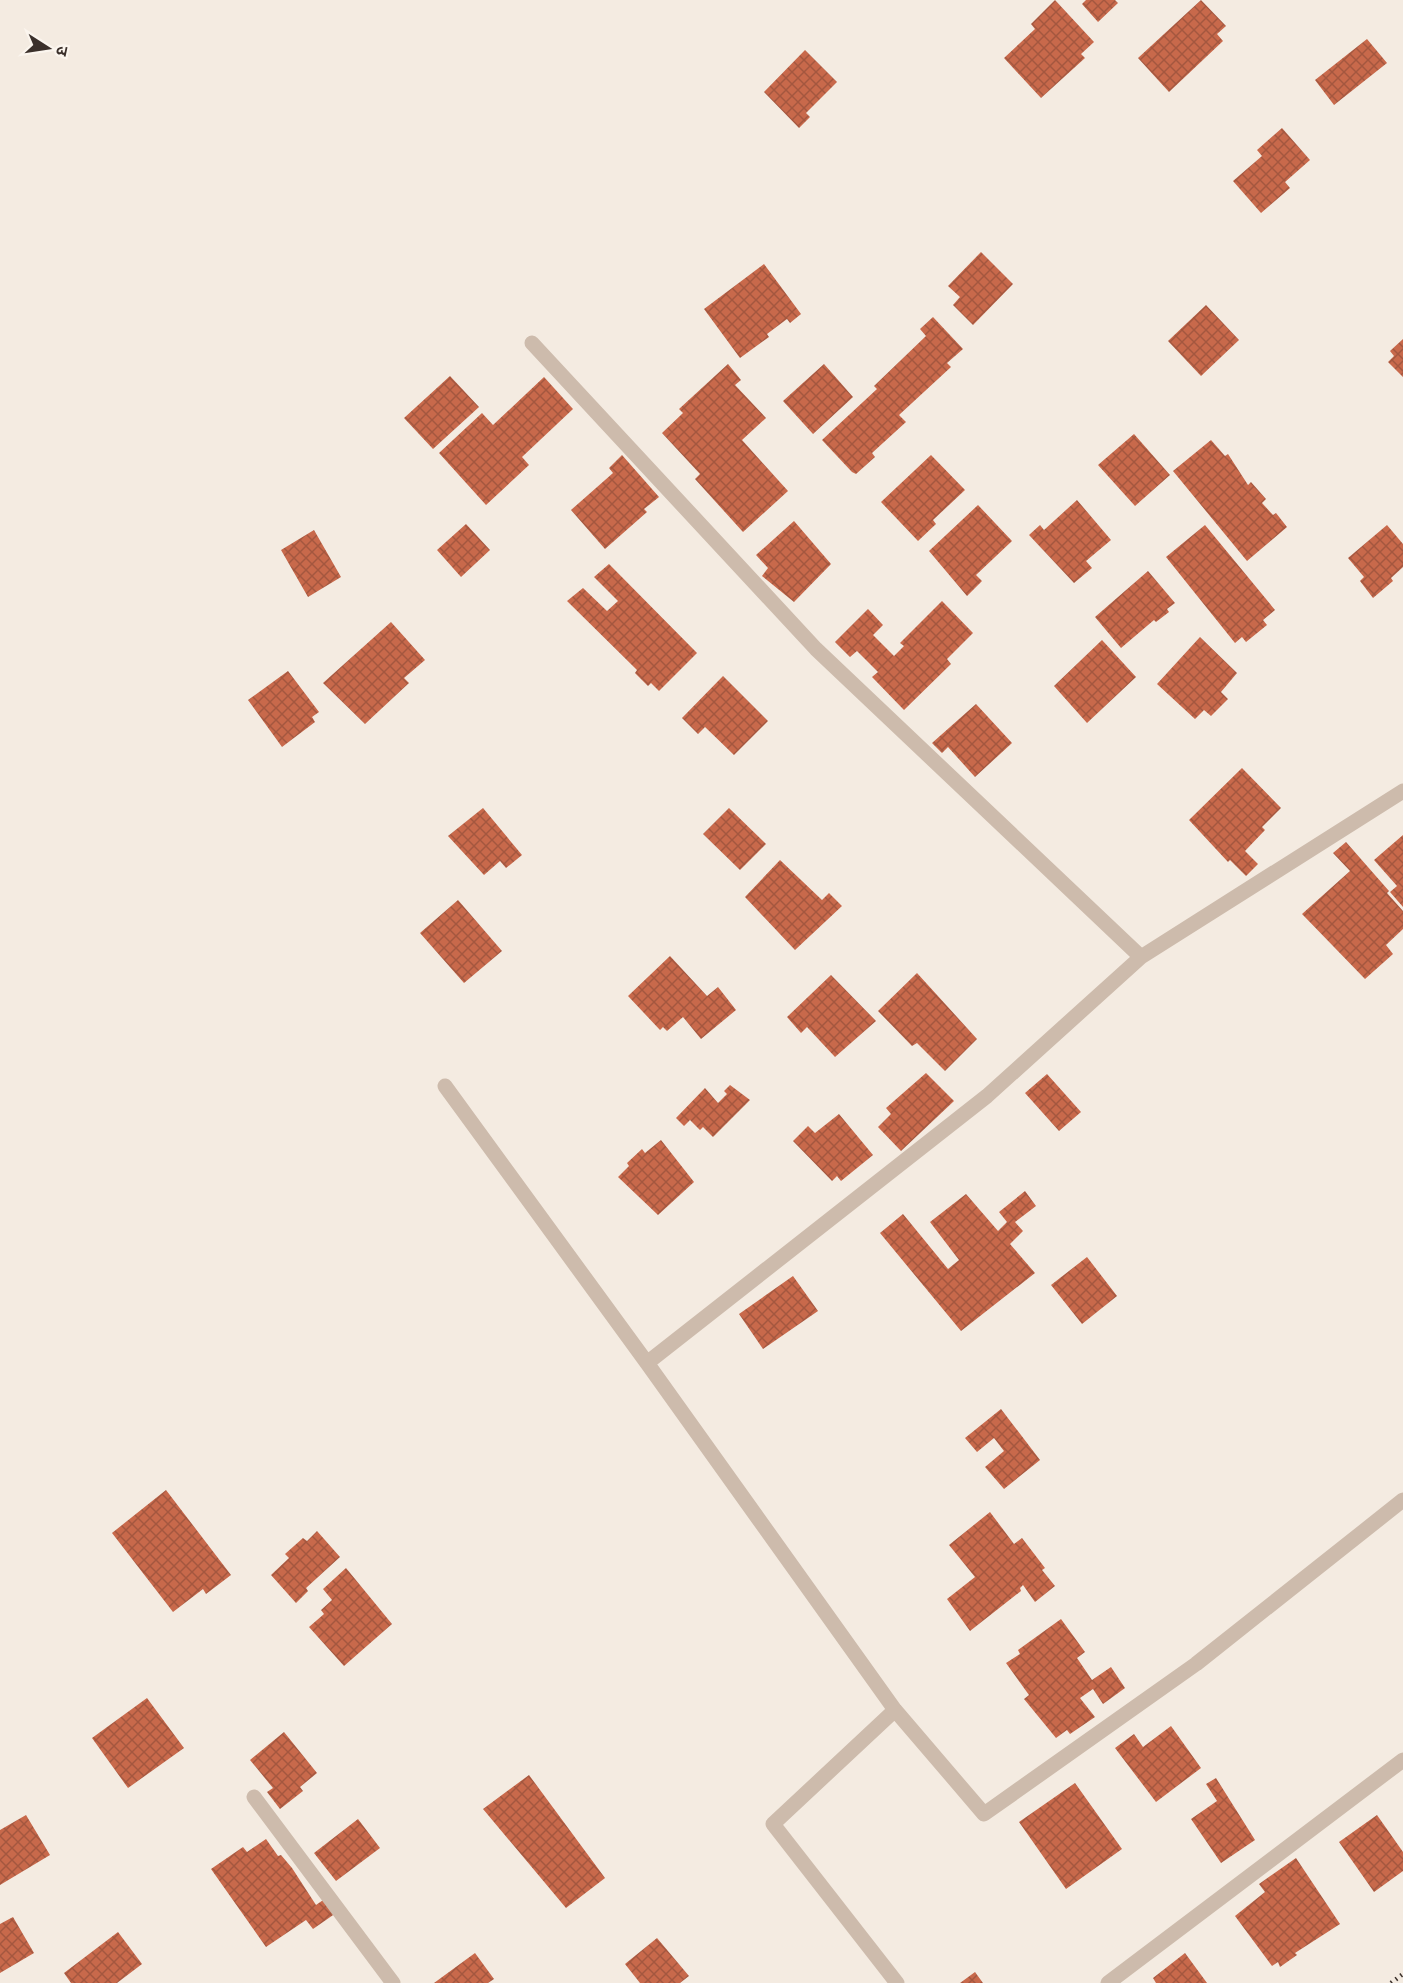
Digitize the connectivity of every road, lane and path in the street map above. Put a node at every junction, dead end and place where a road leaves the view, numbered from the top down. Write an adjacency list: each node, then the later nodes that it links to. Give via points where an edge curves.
1 (532, 343): 3 (street, via 816,649)
2 (1403, 791): 3 (street)
3 (1142, 957): 5 (street, via 987,1096)
4 (445, 1086): 5 (street)
5 (647, 1363): 7 (street)
6 (1403, 1500): 7 (street, via 1196,1664 984,1814)
7 (896, 1710): 11 (street, via 773,1824)
8 (1403, 1760): 12 (street)
9 (255, 1797): 10 (street)
10 (393, 1983)
11 (897, 1983)
12 (1108, 1983)

